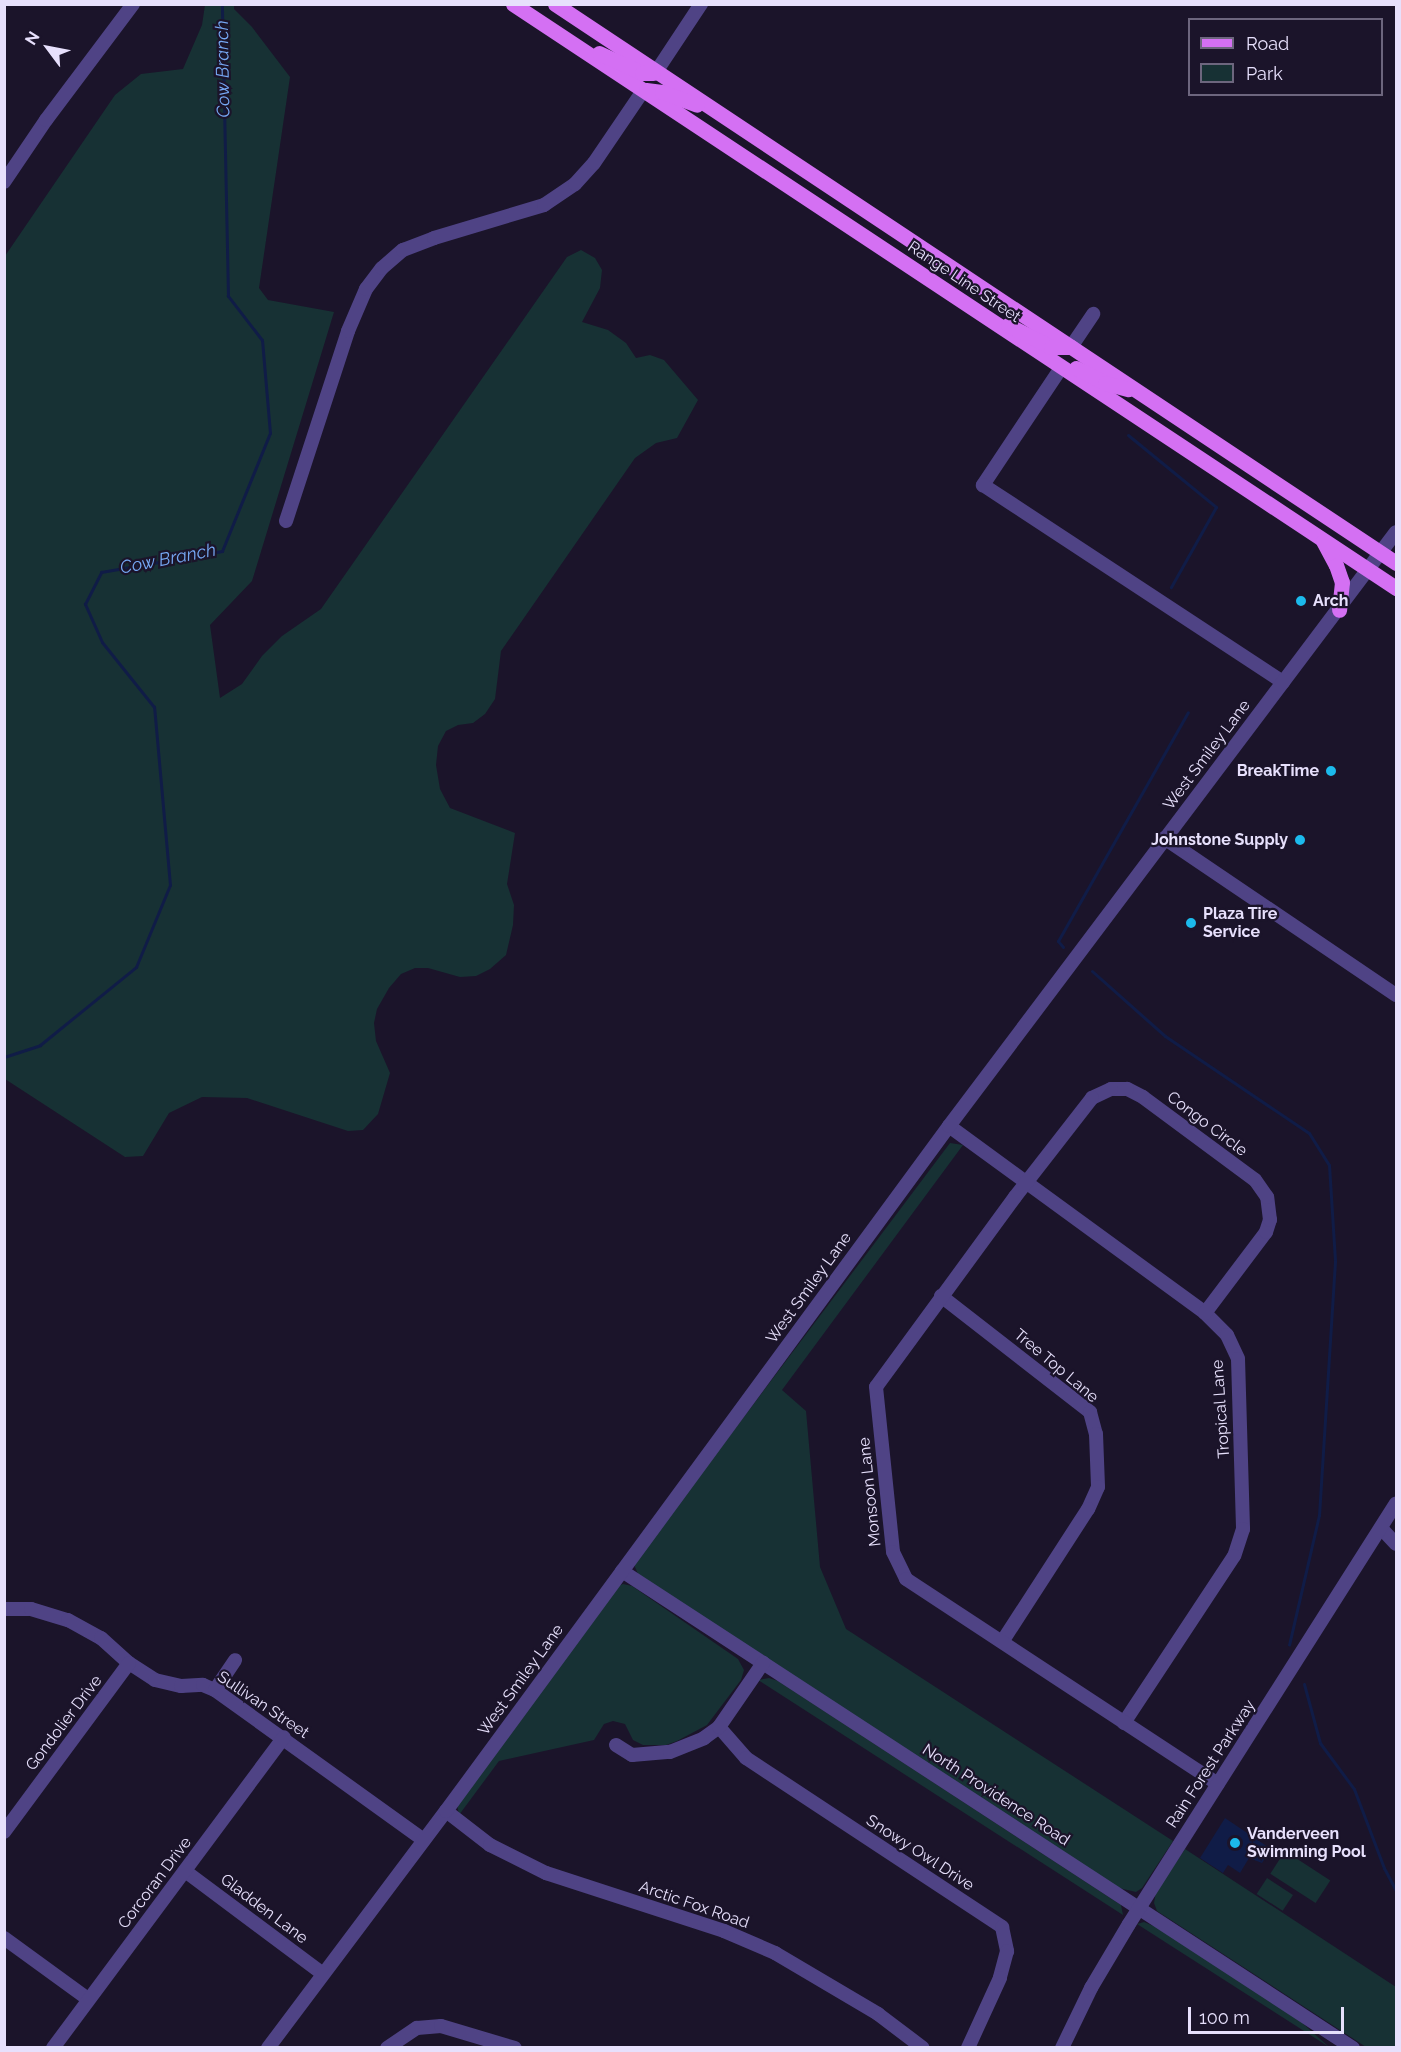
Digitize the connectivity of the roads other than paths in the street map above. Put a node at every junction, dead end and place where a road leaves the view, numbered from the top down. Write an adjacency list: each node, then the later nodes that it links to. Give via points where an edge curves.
1 (133, 4): 9 (street)
2 (513, 4): 5 (main road, Range Line Street)
3 (555, 4): 6 (main road, Range Line Street)
4 (701, 4): 6 (street)
5 (559, 35): 6 (main road, via 642,74); 7 (main road, Range Line Street)
6 (656, 72): 8 (main road, Range Line Street)
7 (643, 91): 8 (main road, via 662,92); 11 (main road, Range Line Street); 15 (street, via 594,163 575,184 544,206 434,238 403,250 382,268 366,289 348,331)
8 (714, 110): 12 (main road, Range Line Street)
9 (4, 182)
10 (1093, 314): 12 (street)
11 (982, 316): 12 (main road, via 1023,330 1051,347); 13 (main road, Range Line Street)
12 (1071, 347): 14 (main road, Range Line Street)
13 (1061, 368): 14 (main road, via 1074,367 1105,383); 17 (main road, Range Line Street); 23 (street, via 983,485)
14 (1140, 392): 18 (main road, Range Line Street)
15 (286, 521)
16 (1396, 532): 18 (street, West Smiley Lane)
17 (1321, 539): 20 (main road, Range Line Street); 22 (main road, via 1342,582)
18 (1382, 553): 19 (main road, Range Line Street); 20 (street, West Smiley Lane)
19 (1396, 562)
20 (1369, 571): 21 (main road, Range Line Street); 22 (street, West Smiley Lane)
21 (1396, 588)
22 (1339, 610): 23 (street, West Smiley Lane)
23 (1283, 682): 24 (street, West Smiley Lane)
24 (1164, 838): 25 (street); 26 (street, West Smiley Lane)
25 (1396, 995)
26 (949, 1126): 27 (street, Tropical Lane); 33 (street, West Smiley Lane)
27 (1026, 1183): 28 (street, Monsoon Lane); 29 (street, Tropical Lane); 29 (street, Congo Circle, via 1092,1098 1111,1089 1127,1089 1143,1097 1255,1180 1267,1197 1270,1220 1266,1232)
28 (941, 1296): 35 (street, Monsoon Lane, via 876,1387 893,1552 906,1579); 35 (street, Tree Top Lane, via 1090,1412 1096,1434 1098,1486 1088,1509)
29 (1205, 1313): 40 (street, Tropical Lane, via 1227,1335 1238,1359 1243,1529 1234,1556)
30 (1396, 1504): 31 (street, Rain Forest Parkway)
31 (1381, 1528): 32 (street); 44 (street, Rain Forest Parkway)
32 (1396, 1544)
33 (622, 1571): 37 (street, North Providence Road); 45 (street, West Smiley Lane)
34 (4, 1610): 38 (street, Sullivan Street, via 31,1609 68,1620 101,1638)
35 (1002, 1642): 40 (street, Monsoon Lane)
36 (235, 1660): 39 (street)
37 (763, 1663): 41 (street); 49 (street, North Providence Road)
38 (129, 1664): 39 (street, Sullivan Street, via 155,1680); 46 (street, Gondolier Drive)
39 (215, 1690): 42 (street, Sullivan Street)
40 (1124, 1723): 44 (street, Monsoon Lane)
41 (719, 1727): 43 (street, via 670,1752 632,1755); 59 (street, Snowy Owl Drive, via 746,1758 1002,1927 1007,1951 1000,1978)
42 (284, 1737): 47 (street, Sullivan Street); 48 (street, Corcoran Drive)
43 (616, 1744)
44 (1218, 1784): 49 (street, Rain Forest Parkway)
45 (446, 1810): 47 (street, West Smiley Lane); 58 (street, Arctic Fox Road, via 490,1845 546,1873 724,1931 776,1953 878,2014)
46 (4, 1832)
47 (424, 1840): 51 (street, West Smiley Lane)
48 (185, 1871): 51 (street, Gladden Lane); 52 (street, Corcoran Drive)
49 (1139, 1908): 53 (street, North Providence Road); 60 (street, Rain Forest Parkway, via 1091,1988)
50 (4, 1938): 52 (street)
51 (323, 1974): 55 (street, West Smiley Lane)
52 (88, 1999): 54 (street, Corcoran Drive)
53 (1352, 2047)
54 (53, 2048)
55 (268, 2048)
56 (387, 2048): 57 (street, via 417,2028 441,2026)
57 (515, 2048)
58 (923, 2048)
59 (968, 2048)
60 (1062, 2048)

